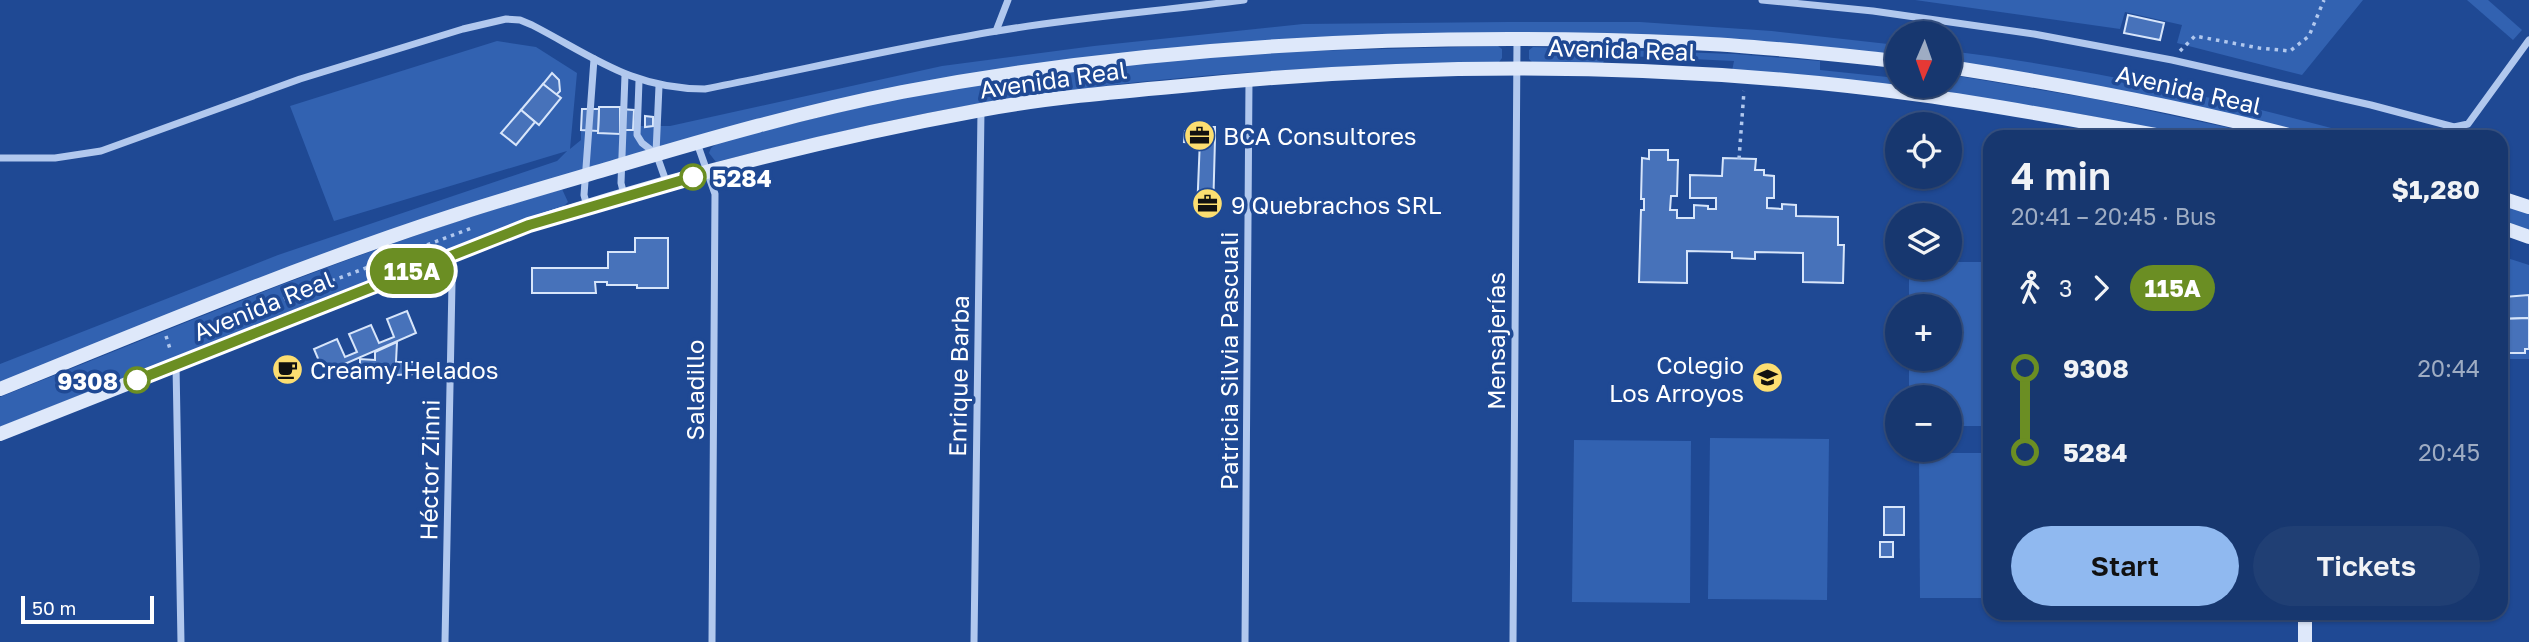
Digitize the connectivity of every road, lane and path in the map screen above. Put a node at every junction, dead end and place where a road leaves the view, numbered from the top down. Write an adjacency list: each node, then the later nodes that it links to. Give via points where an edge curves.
1 (1008, 0): 5 (street)
2 (1244, 0): 5 (street)
3 (1762, 0): 10 (street, via 2034,34)
4 (2324, 0): 10 (path, via 2309,36 2290,51 2195,36)
5 (996, 31): 17 (street, via 705,89)
6 (1517, 40): 9 (main road, Avenida Real, via 1695,43); 11 (street, Mensajerías); 21 (main road, Avenida Real, via 1265,48 1080,64 898,93)
7 (2529, 40): 10 (street, via 2462,127)
8 (594, 59): 13 (street); 23 (street, via 533,24 506,19 300,79 101,151 55,158); 27 (street)
9 (1885, 60)
10 (2172, 60)
11 (1516, 69): 14 (main road, Avenida Real); 16 (main road, Avenida Real, via 1424,69); 48 (street, Mensajerías)
12 (1962, 70): 20 (main road, Avenida Real, via 2053,83)
13 (625, 75): 15 (street); 25 (street)
14 (1744, 78): 19 (main road, Avenida Real, via 1920,95); 24 (path)
15 (639, 80): 17 (street); 22 (street, via 638,135)
16 (1249, 80): 18 (main road, Avenida Real); 47 (street, Patricia Silvia Pascuali)
17 (659, 86): 22 (street)
18 (981, 110): 26 (main road, Avenida Real, via 793,149); 46 (street, Enrique Barba)
19 (2130, 130)
20 (2270, 130)
21 (696, 142): 22 (main road, Avenida Real); 26 (street, Saladillo)
22 (656, 153): 25 (main road, Avenida Real); 28 (street)
23 (0, 158)
24 (1739, 159)
25 (621, 165): 27 (main road, Avenida Real); 29 (street)
26 (708, 172): 28 (main road, Avenida Real); 45 (street, Saladillo, via 715,194)
27 (585, 175): 31 (street); 36 (main road, Avenida Real, via 457,214)
28 (667, 184): 29 (main road, Avenida Real)
29 (625, 196): 31 (main road, Avenida Real)
30 (2508, 200): 32 (main road)
31 (587, 206): 35 (main road, Avenida Real)
32 (2529, 207)
33 (2508, 230): 34 (main road)
34 (2529, 237)
35 (449, 257): 37 (main road, Avenida Real); 44 (street, Héctor Zinni)
36 (265, 284): 37 (path, via 272,312); 38 (main road, Avenida Real)
37 (284, 320): 39 (main road, Avenida Real)
38 (161, 324): 39 (path); 40 (main road, Avenida Real)
39 (176, 364): 41 (main road, Avenida Real); 43 (street)
40 (0, 389)
41 (0, 434)
42 (2305, 620): 49 (main road)
43 (181, 642)
44 (445, 642)
45 (712, 642)
46 (975, 642)
47 (1245, 642)
48 (1513, 642)
49 (2305, 642)

